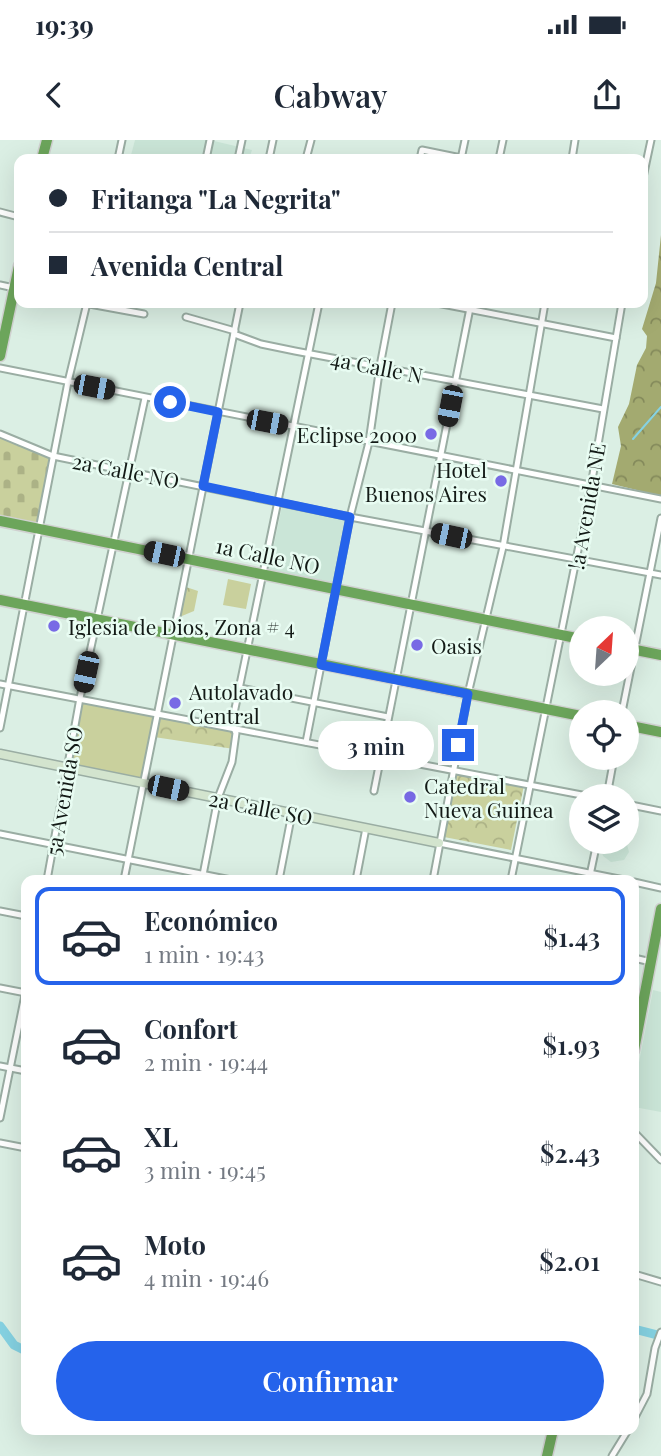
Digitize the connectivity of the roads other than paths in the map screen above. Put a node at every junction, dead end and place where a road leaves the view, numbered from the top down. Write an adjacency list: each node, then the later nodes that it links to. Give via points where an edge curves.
1 (422, 154): 2 (street, via 422,150)
2 (440, 154)
3 (14, 301): 19 (highway)
4 (85, 308): 23 (street)
5 (112, 308): 13 (street)
6 (239, 308): 16 (street)
7 (318, 308): 18 (street)
8 (391, 308): 20 (street)
9 (460, 308): 12 (street)
10 (544, 308): 15 (street)
11 (621, 308): 17 (street, !a Avenida NE)
12 (469, 310): 15 (street); 22 (street)
13 (144, 314)
14 (186, 317): 16 (street, 4a Calle N)
15 (541, 323): 17 (street); 24 (street)
16 (234, 332): 18 (street, 4a Calle N, via 261,344); 27 (street)
17 (616, 338): 26 (street, !a Avenida NE)
18 (308, 354): 20 (street, 4a Calle N); 28 (street)
19 (0, 356)
20 (380, 366): 22 (street, 4a Calle N); 30 (street)
21 (0, 368): 23 (street)
22 (455, 381): 24 (street, 4a Calle N); 32 (street)
23 (68, 382): 25 (street); 31 (street)
24 (528, 395): 26 (street, 4a Calle N); 34 (street)
25 (145, 398): 27 (street); 33 (street, 5a Avenida SO)
26 (603, 409): 36 (street, !a Avenida NE)
27 (218, 412): 28 (street); 35 (street)
28 (292, 426): 30 (street); 38 (street)
29 (0, 434): 31 (street, 2a Calle NO)
30 (369, 442): 32 (street); 39 (street)
31 (53, 456): 33 (street, 2a Calle NO); 42 (street)
32 (440, 456): 34 (street); 43 (street)
33 (129, 471): 35 (street, 2a Calle NO); 44 (street, 5a Avenida SO)
34 (516, 471): 36 (street); 45 (street)
35 (203, 486): 38 (street, 2a Calle NO); 46 (street)
36 (591, 486): 37 (street); 47 (street, !a Avenida NE)
37 (661, 499)
38 (277, 502): 39 (street, 2a Calle NO); 49 (street)
39 (350, 517): 43 (street, 2a Calle NO); 51 (street)
40 (661, 518): 48 (street)
41 (0, 521): 42 (highway, 1a Calle NO)
42 (40, 528): 44 (highway, 1a Calle NO); 54 (street)
43 (426, 530): 45 (street, 2a Calle NO); 53 (street)
44 (115, 544): 46 (highway, 1a Calle NO); 56 (street, 5a Avenida SO)
45 (503, 547): 47 (street, 2a Calle NO); 57 (street)
46 (189, 559): 49 (highway, 1a Calle NO); 58 (street)
47 (576, 560): 48 (street, 2a Calle NO); 59 (street, !a Avenida NE)
48 (650, 573): 50 (street, 2a Calle NO); 55 (street)
49 (263, 574): 51 (highway, 1a Calle NO); 61 (street)
50 (661, 575)
51 (336, 589): 53 (highway, 1a Calle NO); 64 (street)
52 (0, 600): 54 (highway)
53 (411, 604): 57 (highway, 1a Calle NO); 65 (street)
54 (24, 606): 56 (highway); 67 (street)
55 (639, 617)
56 (97, 620): 58 (highway); 70 (street, 5a Avenida SO)
57 (486, 620): 59 (highway, 1a Calle NO); 69 (street)
58 (173, 635): 61 (highway); 73 (street)
59 (561, 635): 60 (highway, 1a Calle NO); 72 (street, !a Avenida NE)
60 (569, 637)
61 (248, 650): 64 (highway); 68 (street)
62 (639, 651): 63 (highway)
63 (661, 655)
64 (321, 665): 65 (highway); 71 (street)
65 (396, 680): 69 (highway); 75 (street)
66 (0, 684): 67 (street)
67 (9, 686): 70 (street); 76 (street)
68 (240, 688): 71 (street); 77 (street)
69 (468, 694): 72 (highway); 84 (street)
70 (80, 698): 73 (street); 83 (street, 5a Avenida SO)
71 (314, 703): 75 (street); 80 (street)
72 (546, 709): 74 (highway); 86 (street, !a Avenida NE)
73 (157, 713): 77 (street); 85 (street)
74 (569, 714)
75 (388, 717): 82 (street)
76 (0, 728)
77 (233, 728): 80 (street); 89 (street, via 232,762)
78 (639, 728): 79 (highway)
79 (661, 732)
80 (306, 742): 82 (street)
81 (0, 754): 83 (street, 2a Calle SO)
82 (381, 756): 84 (street); 87 (street)
83 (68, 768): 85 (street, 2a Calle SO); 96 (street, 5a Avenida SO)
84 (453, 770): 86 (street); 95 (street)
85 (143, 783): 89 (street, 2a Calle SO); 99 (street)
86 (528, 785): 88 (street); 98 (street, !a Avenida NE)
87 (374, 791)
88 (569, 793)
89 (218, 798): 92 (street, 2a Calle SO); 103 (street)
90 (639, 807): 91 (street)
91 (661, 811)
92 (292, 813): 93 (street, 2a Calle SO); 104 (street)
93 (366, 828): 95 (street, 2a Calle SO); 105 (street)
94 (0, 834): 96 (street)
95 (439, 843): 98 (street); 106 (street)
96 (54, 845): 99 (street); 100 (street, 5a Avenida SO)
97 (595, 854): 109 (street)
98 (514, 858): 107 (street, !a Avenida NE); 108 (street)
99 (128, 860): 101 (street); 102 (street)
100 (48, 875)
101 (125, 875)
102 (194, 875)
103 (203, 875)
104 (280, 875)
105 (357, 875)
106 (434, 875)
107 (512, 875)
108 (582, 875)
109 (590, 875)
110 (639, 883): 111 (street)
111 (661, 888)
112 (661, 909): 116 (highway)
113 (0, 911): 114 (street)
114 (21, 915)
115 (639, 959): 116 (street)
116 (651, 961): 120 (highway)
117 (0, 988): 118 (street)
118 (21, 991)
119 (21, 1016): 122 (street)
120 (639, 1019)
121 (0, 1066): 122 (street)
122 (10, 1068): 123 (street); 124 (street)
123 (21, 1070)
124 (0, 1118)
125 (639, 1137): 128 (street)
126 (0, 1143): 127 (street)
127 (21, 1147)
128 (661, 1160)
129 (639, 1275): 130 (street)
130 (661, 1282)
131 (661, 1332): 132 (street)
132 (639, 1409)
133 (552, 1435): 135 (highway)
134 (625, 1435): 136 (street)
135 (547, 1456)
136 (612, 1456)

